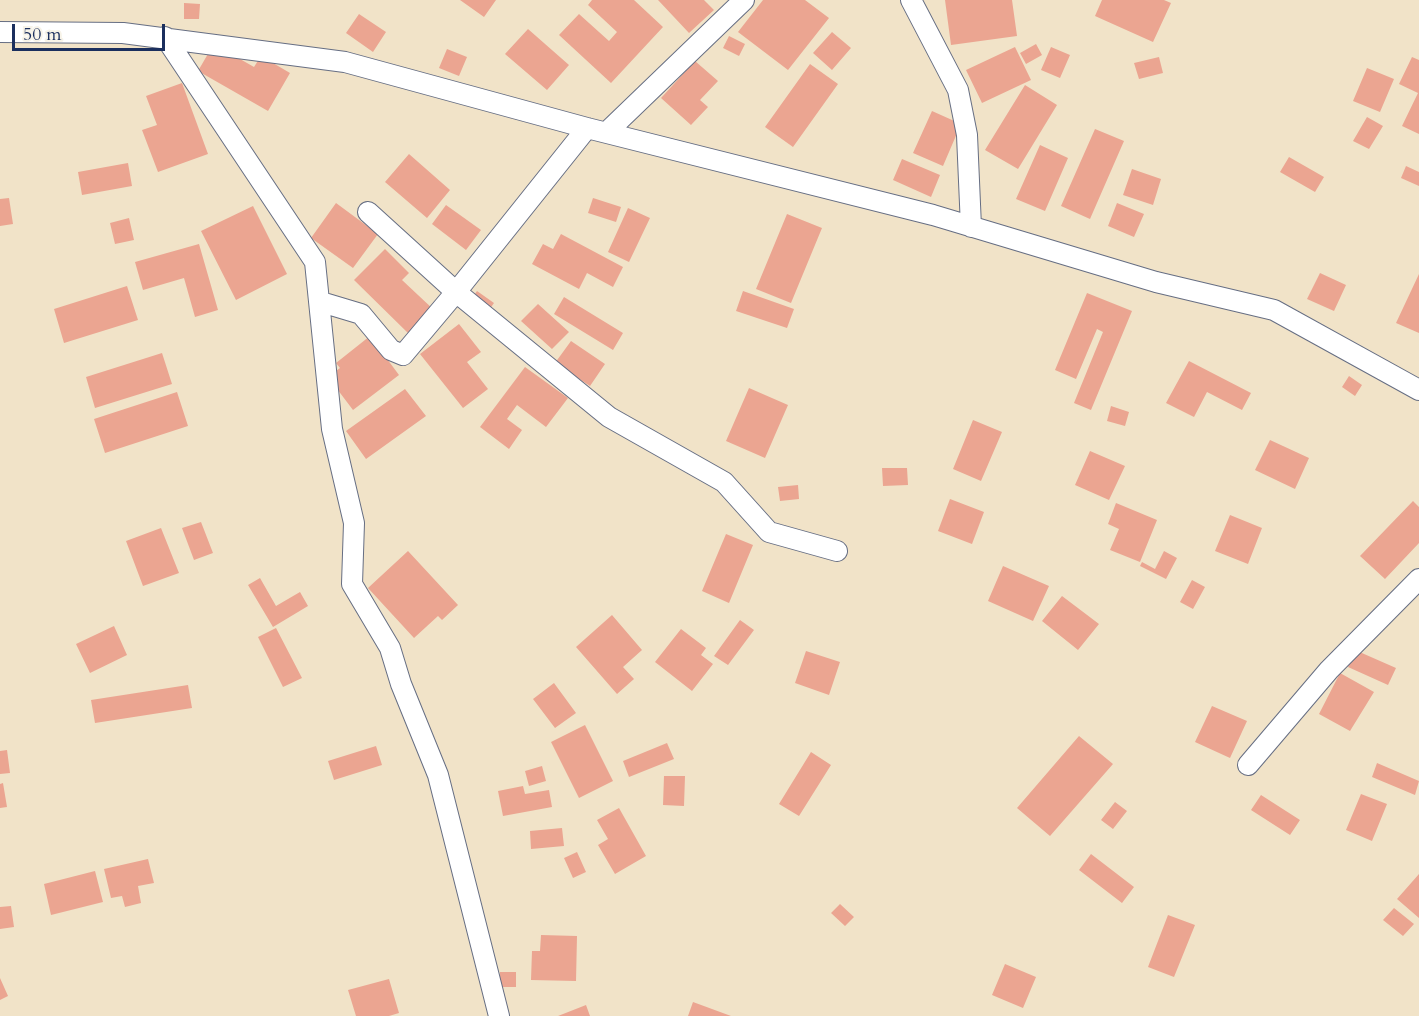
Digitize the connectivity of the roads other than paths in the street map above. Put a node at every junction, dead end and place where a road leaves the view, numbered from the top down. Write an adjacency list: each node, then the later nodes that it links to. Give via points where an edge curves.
1 (744, 0): 6 (street)
2 (911, 0): 8 (street, via 958,90 968,135)
3 (0, 32): 4 (street)
4 (165, 37): 5 (street, via 345,62); 10 (street, via 315,262)
5 (587, 128): 6 (street); 9 (street)
6 (607, 132): 8 (street)
7 (368, 212): 9 (street)
8 (971, 227): 11 (street, via 1156,282 1274,310)
9 (456, 292): 10 (street, via 403,355 391,350 361,314); 12 (street, via 609,417 724,482 768,532)
10 (321, 302): 15 (street, via 332,429 354,523 352,584 390,648 438,776)
11 (1419, 390)
12 (837, 551)
13 (1419, 579): 14 (street, via 1329,670)
14 (1248, 765)
15 (499, 1016)

